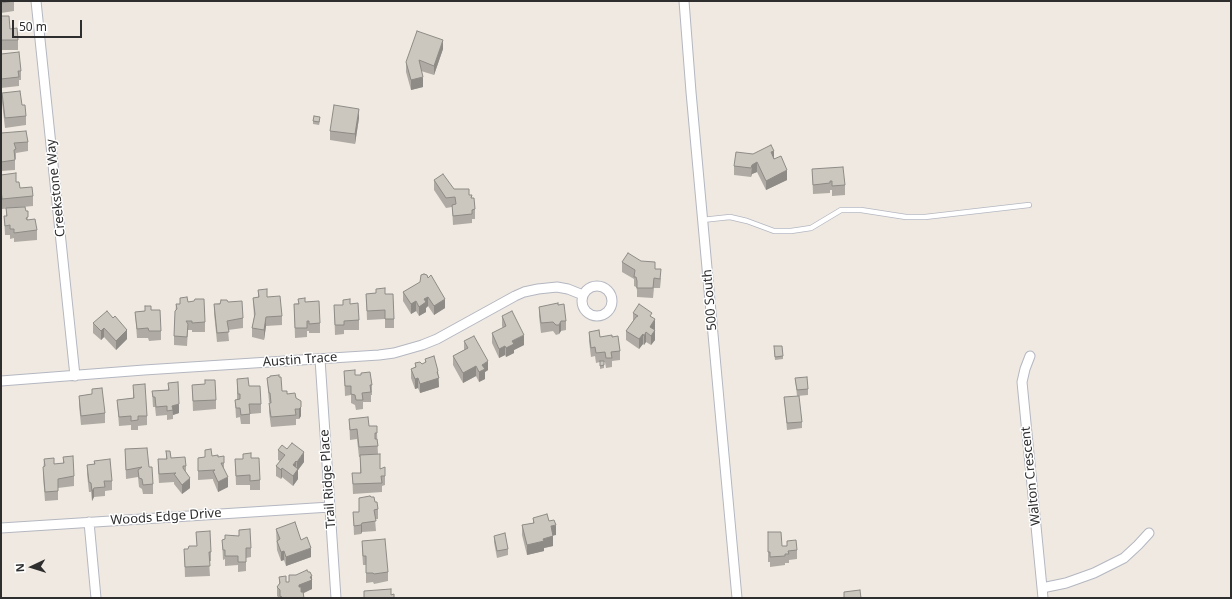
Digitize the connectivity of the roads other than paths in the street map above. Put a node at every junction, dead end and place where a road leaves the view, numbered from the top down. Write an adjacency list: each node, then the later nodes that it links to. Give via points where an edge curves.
1 (36, 1): 8 (street, Creekstone Way)
2 (684, 1): 4 (street, 500 South)
3 (1028, 205): 4 (lane, via 925,217 841,210 811,228 791,231 774,231 730,217)
4 (702, 220): 17 (street, 500 South)
5 (583, 295): 7 (street, Austin Trace, via 568,289 538,289 515,296 436,339 410,349 379,355)
6 (1030, 356): 14 (street, Walton Crescent, via 1024,368 1022,382)
7 (320, 359): 8 (street, Austin Trace); 10 (street, Trail Ridge Place)
8 (75, 376): 9 (street, Austin Trace)
9 (1, 381)
10 (330, 507): 11 (street, Woods Edge Drive); 16 (street, Trail Ridge Place)
11 (88, 522): 12 (street, Woods Edge Drive); 15 (street)
12 (1, 528)
13 (1149, 533): 14 (street, via 1124,558 1094,573)
14 (1042, 588): 18 (street, Walton Crescent)
15 (96, 598)
16 (336, 598)
17 (736, 598)
18 (1043, 598)

